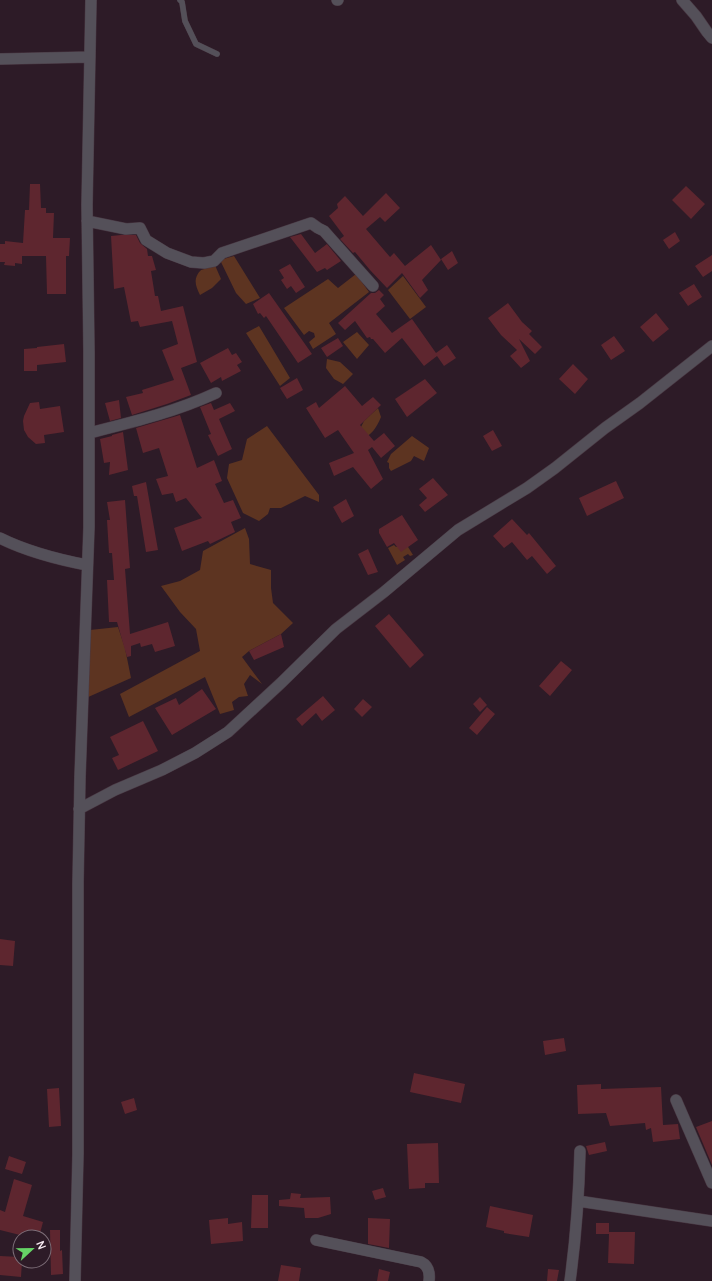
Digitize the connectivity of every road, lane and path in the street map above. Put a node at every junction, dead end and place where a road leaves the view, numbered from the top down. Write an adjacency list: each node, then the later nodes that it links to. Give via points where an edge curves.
1 (91, 0): 6 (street)
2 (180, 0): 5 (lane, via 185,21 196,44)
3 (682, 0): 4 (street)
4 (712, 38)
5 (217, 54)
6 (90, 57): 7 (street); 8 (street)
7 (0, 59)
8 (87, 221): 9 (street, via 126,229 140,228 146,240 167,253 191,262 204,263 216,260 222,253 311,223 324,231); 12 (street)
9 (373, 286)
10 (712, 346): 15 (street, via 555,468 458,530 336,629 228,732 195,753)
11 (216, 393): 12 (street, via 169,412)
12 (89, 433): 14 (street)
13 (0, 538): 14 (street, via 52,558)
14 (87, 565): 15 (street)
15 (79, 809): 22 (street)
16 (676, 1100): 18 (street)
17 (580, 1150): 19 (street)
18 (712, 1183)
19 (578, 1201): 20 (street); 24 (street)
20 (712, 1221)
21 (316, 1240): 23 (street, via 421,1262 428,1268)
22 (75, 1281)
23 (429, 1281)
24 (570, 1281)

